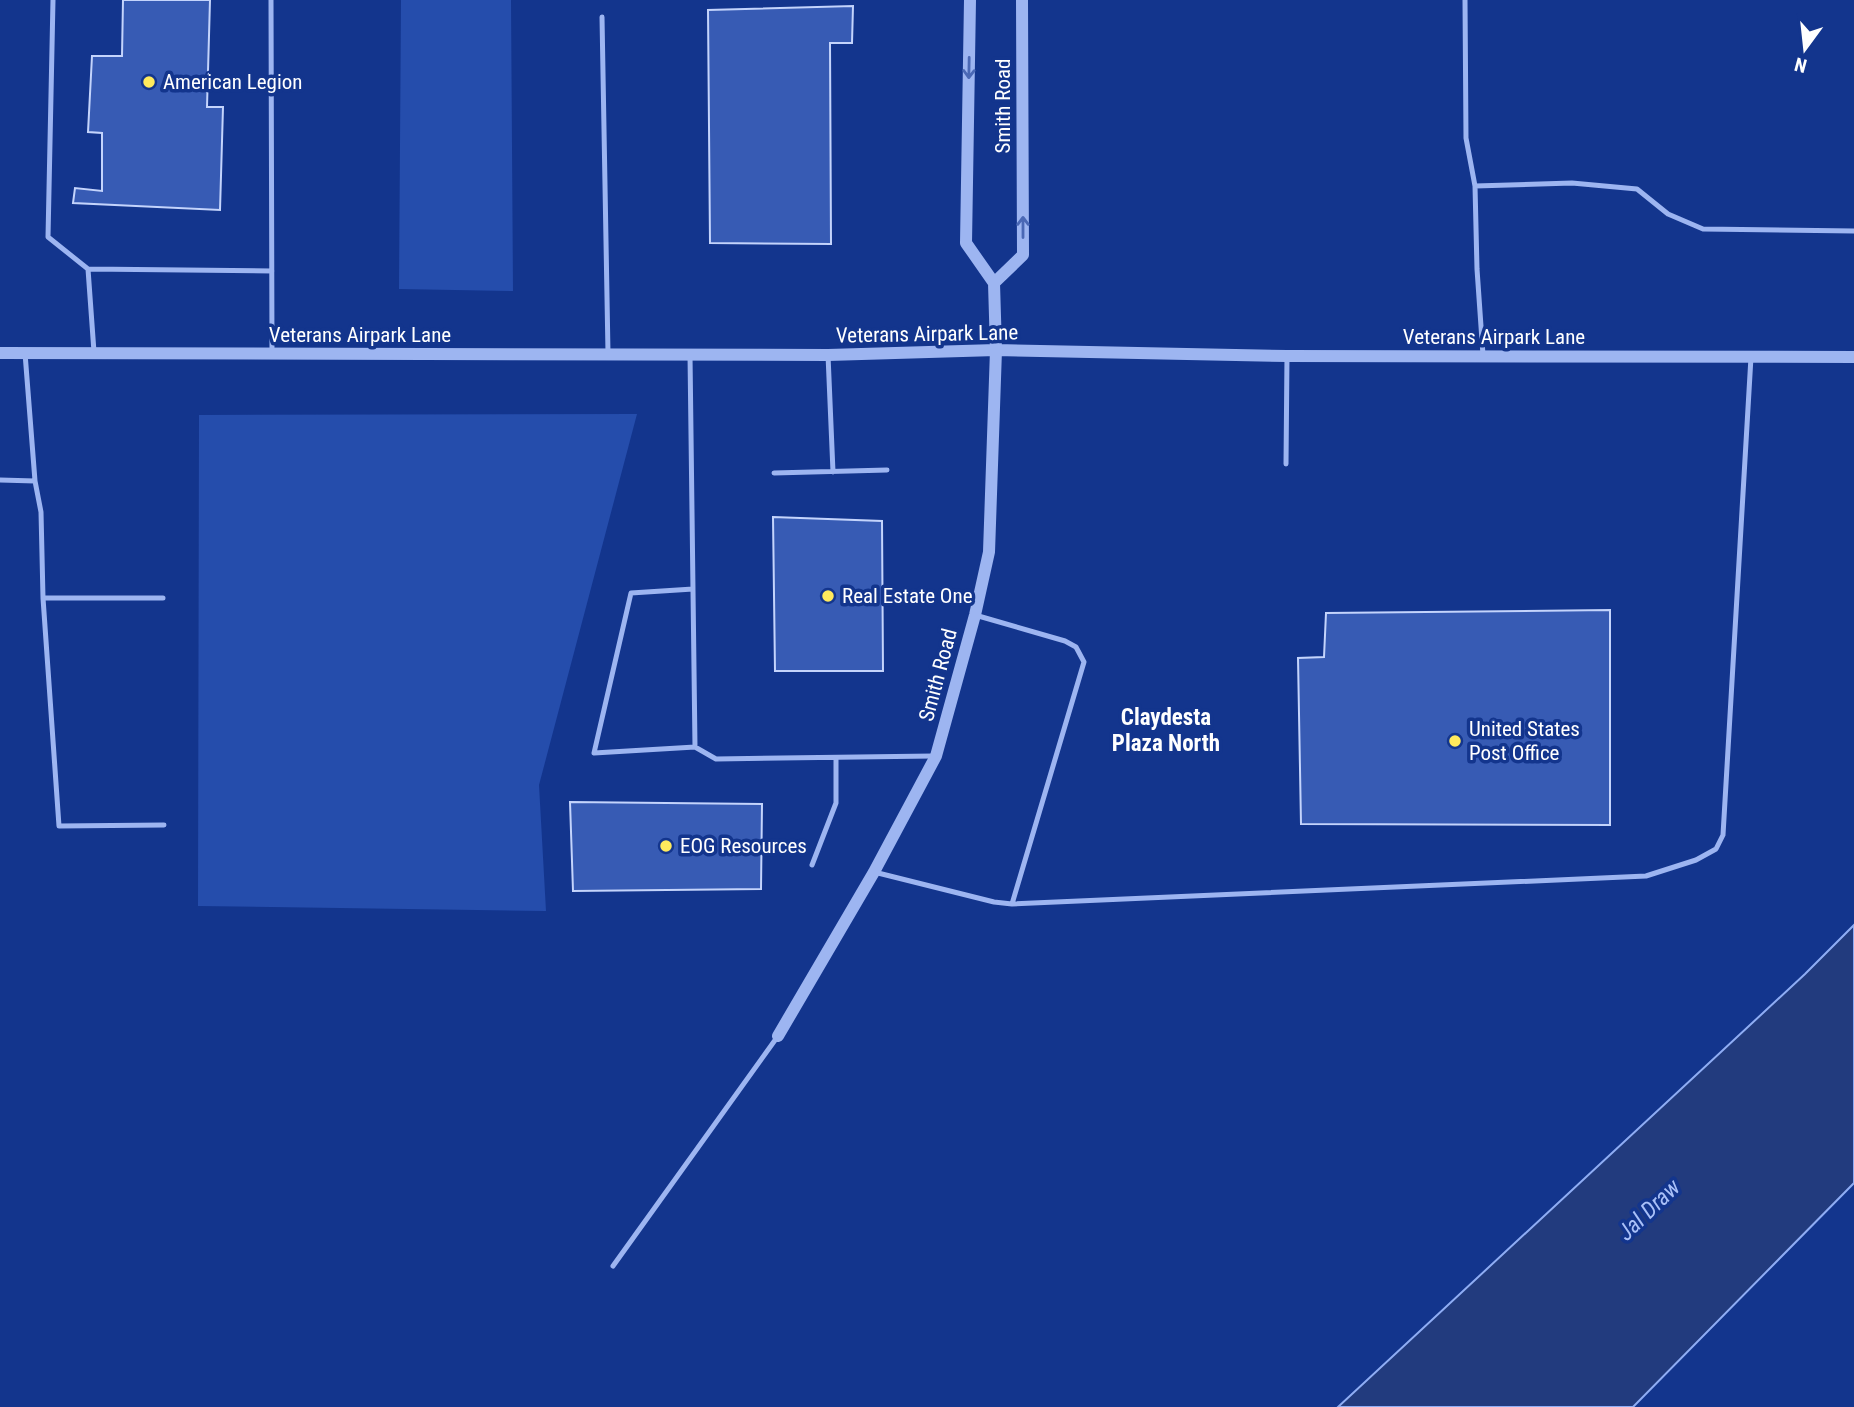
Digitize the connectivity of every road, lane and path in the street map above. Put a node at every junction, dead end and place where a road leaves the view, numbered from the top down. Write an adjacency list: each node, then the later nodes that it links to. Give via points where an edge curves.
1 (53, 0): 9 (lane, via 48,237)
2 (271, 0): 10 (lane)
3 (970, 0): 11 (street, Smith Road, one-way to 11, via 966,243)
4 (1022, 0): 11 (street, Smith Road, one-way to 4, via 1023,255)
5 (1465, 0): 7 (lane, via 1466,138)
6 (602, 16): 17 (lane)
7 (1475, 186): 8 (lane, via 1572,183 1637,188 1668,214 1703,229); 21 (lane)
8 (1854, 231)
9 (88, 269): 10 (lane); 13 (lane)
10 (272, 271): 16 (lane)
11 (994, 283): 12 (street, Smith Road)
12 (996, 351): 19 (street, Veterans Airpark Lane); 20 (street, Veterans Airpark Lane); 33 (street, Smith Road, via 989,552)
13 (94, 352): 15 (street, Veterans Airpark Lane); 16 (street, Veterans Airpark Lane)
14 (0, 353): 15 (street, Veterans Airpark Lane)
15 (25, 353): 29 (lane)
16 (272, 354): 17 (street, Veterans Airpark Lane)
17 (608, 354): 18 (street, Veterans Airpark Lane)
18 (690, 355): 19 (street, Veterans Airpark Lane); 30 (lane)
19 (828, 355): 26 (lane)
20 (1287, 356): 21 (street, Veterans Airpark Lane); 24 (lane)
21 (1483, 357): 22 (street, Veterans Airpark Lane)
22 (1751, 357): 23 (street, Veterans Airpark Lane); 40 (lane, via 1723,835 1716,849 1646,876)
23 (1854, 357)
24 (1286, 464)
25 (887, 470): 26 (lane)
26 (833, 472): 27 (lane)
27 (775, 473)
28 (0, 480): 29 (lane)
29 (35, 481): 31 (lane, via 41,512)
30 (693, 589): 34 (lane); 34 (lane, via 631,593 594,753)
31 (43, 598): 32 (lane); 37 (lane, via 59,826)
32 (163, 598)
33 (975, 615): 35 (street, Smith Road); 40 (lane, via 1065,641 1076,647 1084,662)
34 (695, 747): 36 (lane, via 716,759)
35 (936, 756): 36 (lane); 39 (street, Smith Road)
36 (836, 759): 38 (lane, via 836,803)
37 (164, 825)
38 (812, 865)
39 (874, 872): 40 (lane); 41 (street, Smith Road)
40 (1012, 904)
41 (778, 1036): 42 (lane)
42 (614, 1266)

